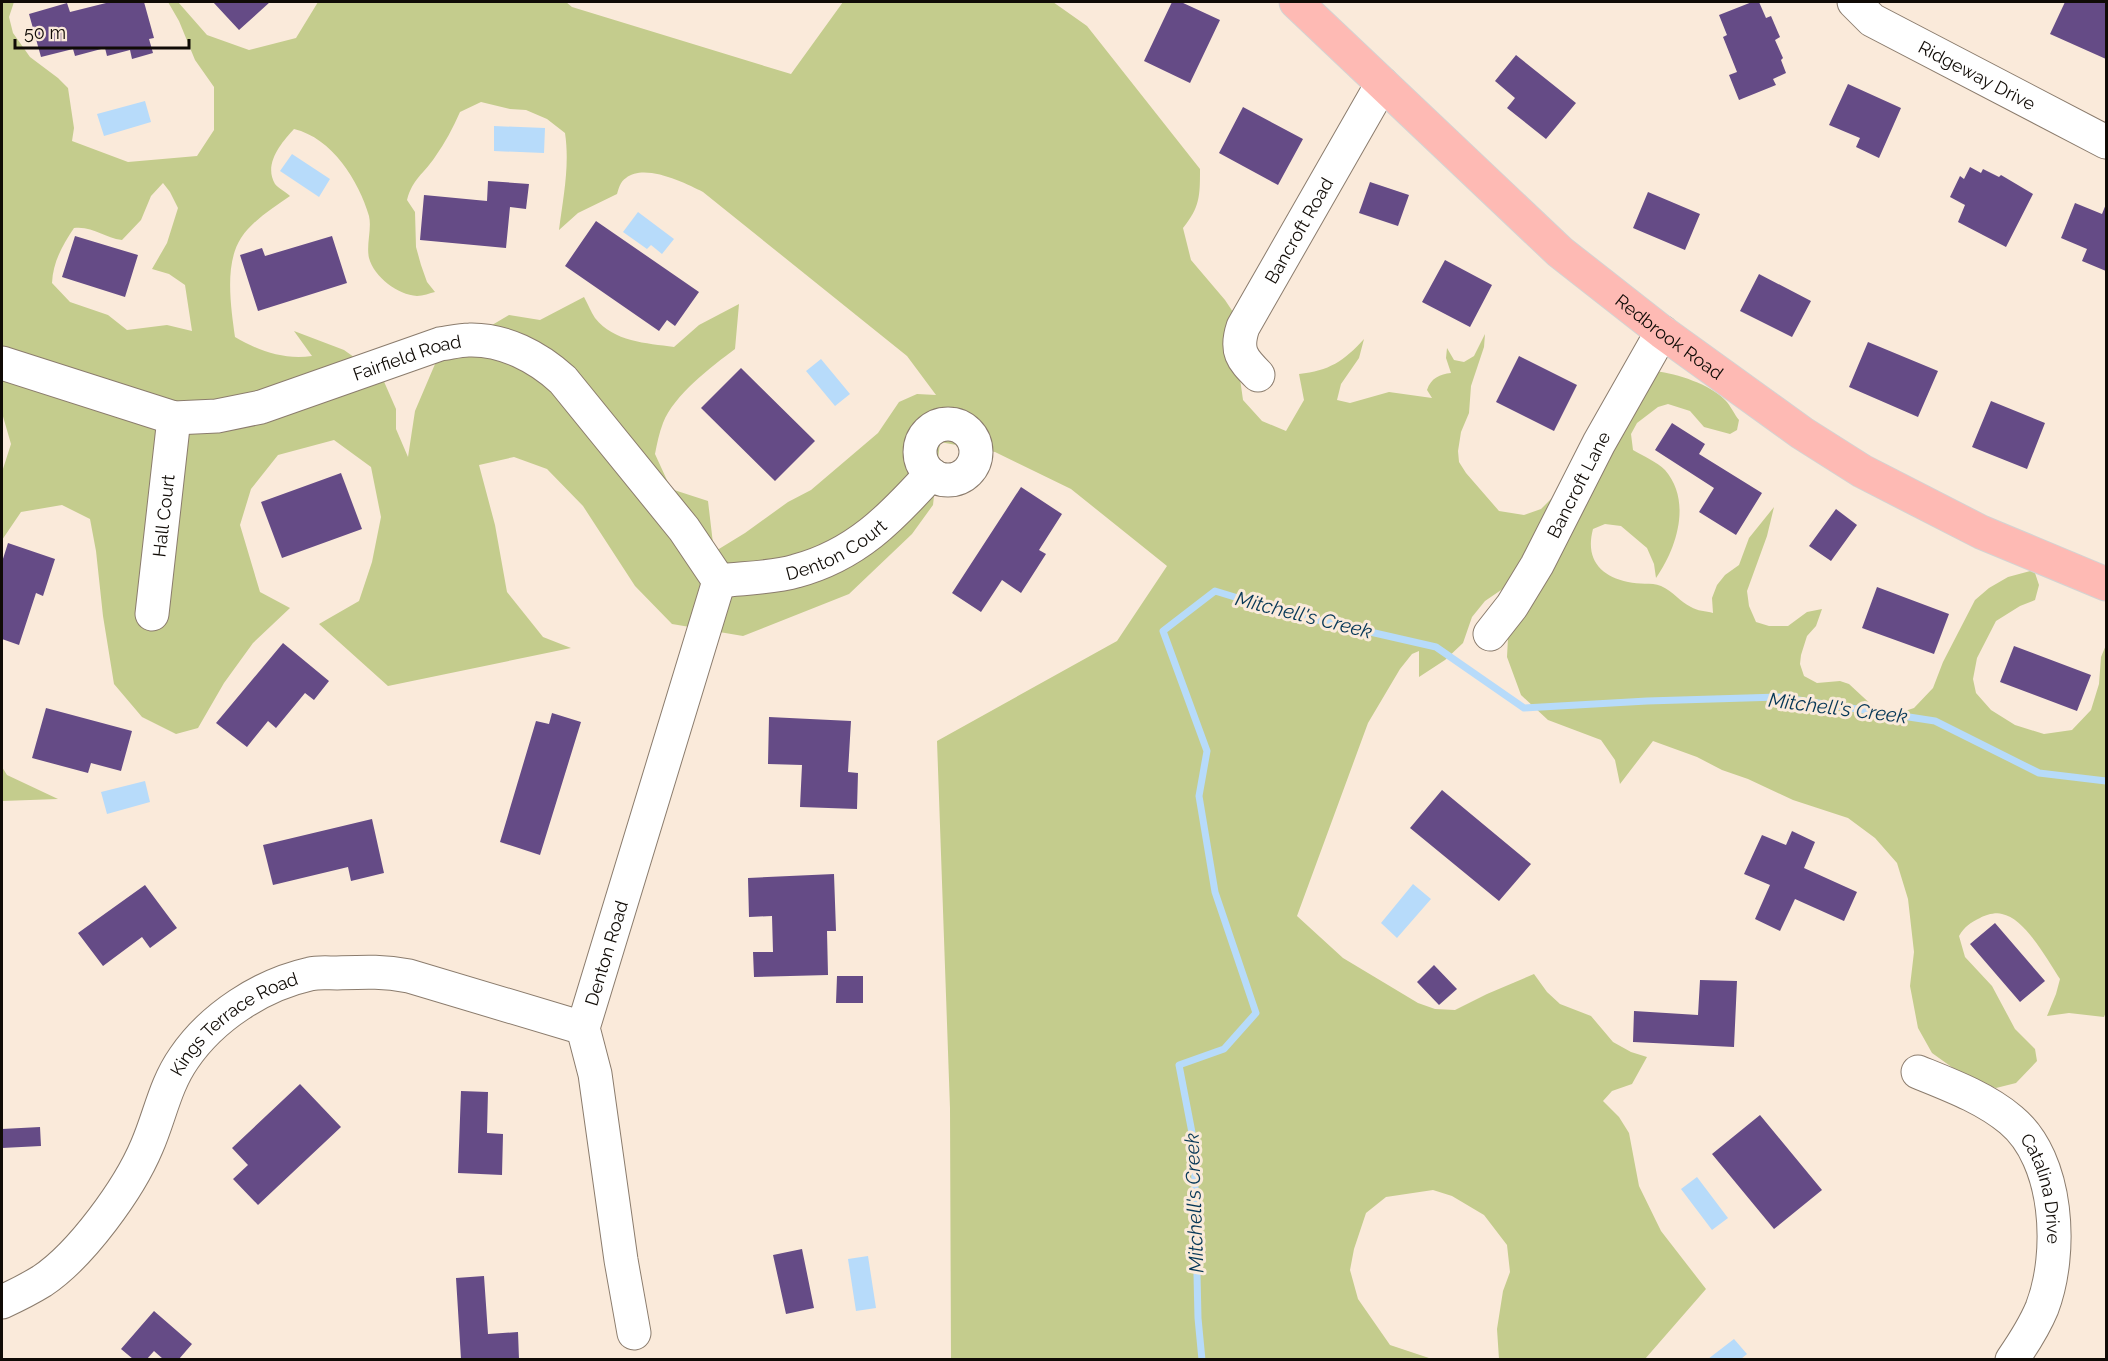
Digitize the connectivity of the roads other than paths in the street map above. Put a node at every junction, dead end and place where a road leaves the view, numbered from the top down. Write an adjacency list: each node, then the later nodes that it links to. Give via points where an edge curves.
1 (1296, 2): 3 (main road, Redbrook Road)
2 (1854, 2): 4 (street, Ridgeway Drive, via 1872,20)
3 (1382, 84): 5 (main road, Redbrook Road, via 1560,252); 7 (street, Bancroft Road, via 1243,327 1239,349)
4 (2106, 142)
5 (1662, 332): 11 (main road, Redbrook Road, via 1802,433 1862,471 1982,532); 13 (street, Bancroft Lane, via 1599,443 1537,565)
6 (2, 363): 8 (street, Fairfield Road)
7 (1258, 375)
8 (174, 418): 10 (street, Fairfield Road, via 217,416 261,407 440,344 469,340 507,345 546,364 563,380 684,529); 12 (street, Hall Court)
9 (931, 474): 10 (street, Denton Court, via 872,534 841,555 795,572)
10 (718, 581): 14 (street, Denton Road)
11 (2106, 584)
12 (152, 614)
13 (1490, 634)
14 (583, 1028): 16 (street, Kings Terrace Road, via 409,976 380,971 311,974 273,986 225,1014 199,1038 168,1085 147,1145 110,1209 72,1254 43,1280); 17 (street, Denton Road, via 596,1074)
15 (1918, 1072): 18 (street, Catalina Drive, via 1994,1107 2013,1121 2035,1149 2046,1176 2055,1223 2052,1272 2042,1309)
16 (2, 1302)
17 (634, 1333)
18 (2012, 1359)

